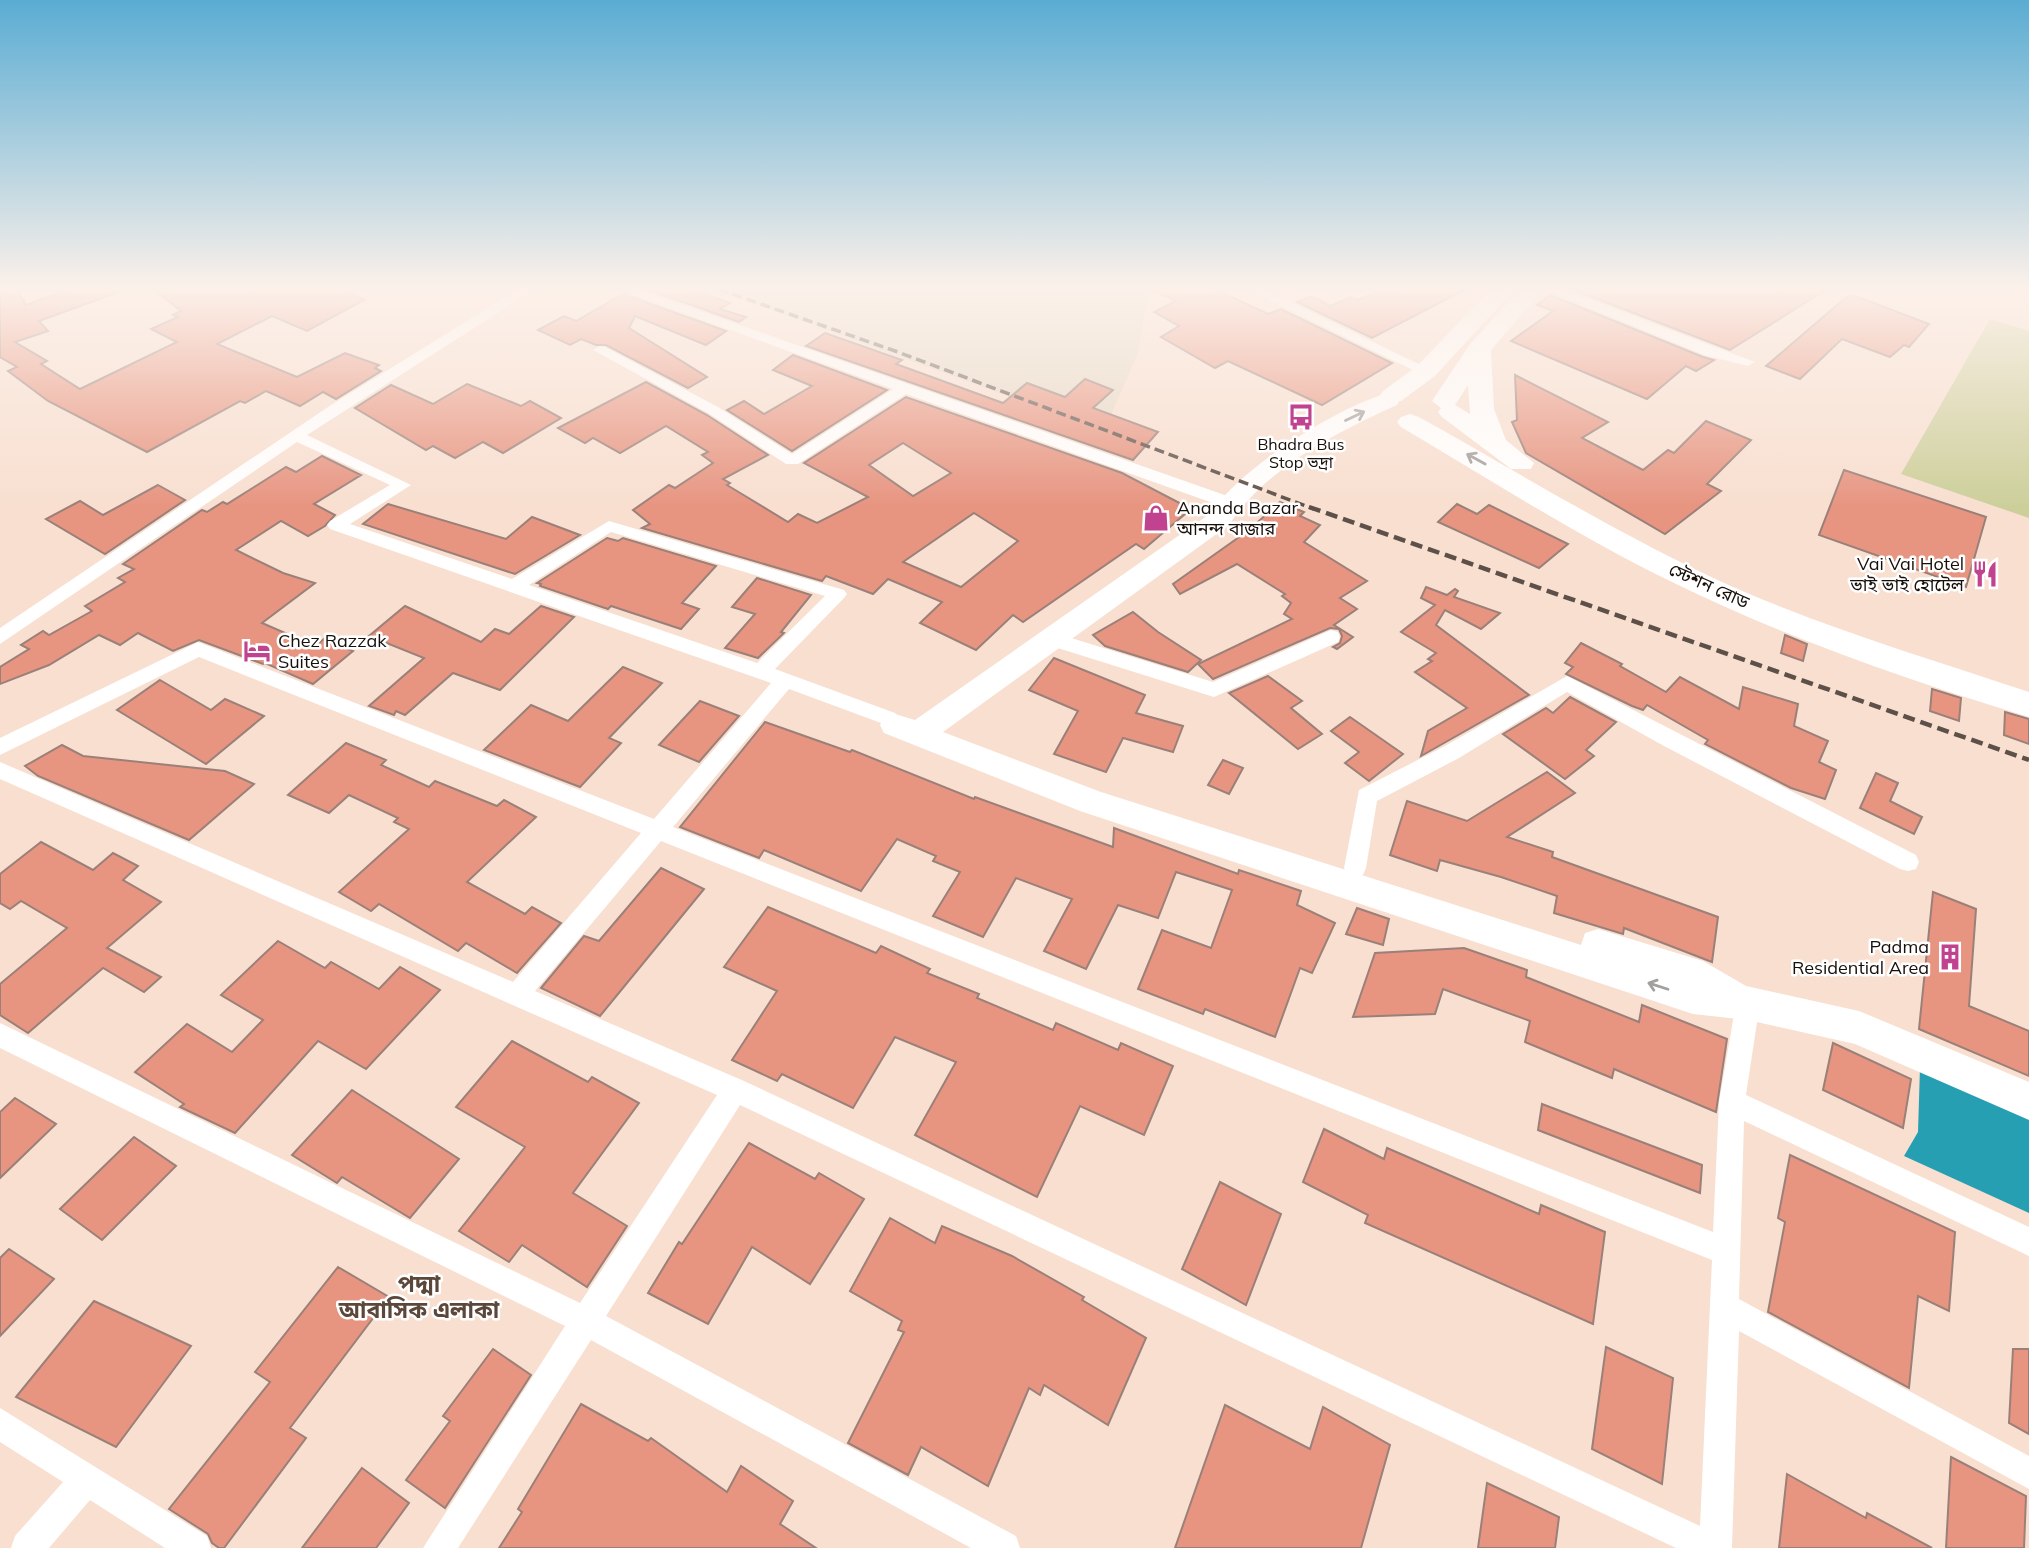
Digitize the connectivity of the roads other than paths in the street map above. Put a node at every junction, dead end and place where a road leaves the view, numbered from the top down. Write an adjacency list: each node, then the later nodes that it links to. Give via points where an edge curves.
1 (413, 361): 14 (street)
2 (621, 361): 11 (street, via 713,410 792,461)
3 (826, 361): 11 (street)
4 (1405, 361): 10 (street)
5 (1435, 361): 10 (main road)
6 (1472, 361): 12 (main road)
7 (1479, 361): 15 (main road, via 1480,410)
8 (1745, 361): 9 (street)
9 (1748, 362)
10 (1426, 371): 13 (main road)
11 (904, 389): 16 (street)
12 (1448, 406): 13 (main road, স্টেশন রোড, via 1418,390); 15 (main road, স্টেশন রোড)
13 (1398, 409): 16 (main road, via 1283,474 1258,481); 24 (main road, স্টেশন রোড, one-way to 13, via 1844,641 1684,576 1598,531)
14 (295, 435): 17 (street, via 403,485 336,525); 18 (street)
15 (1494, 443): 23 (main road, স্টেশন রোড, via 1556,487 1688,562 1814,614)
16 (1230, 503): 20 (main road, via 1220,519); 25 (main road, via 1206,510)
17 (513, 587): 21 (street); 21 (street, via 609,526 838,594)
18 (2, 632)
19 (1331, 637): 20 (street, via 1214,690)
20 (1052, 639): 25 (main road)
21 (760, 672): 22 (street)
22 (785, 680): 25 (street); 28 (street)
23 (2029, 689)
24 (2029, 705)
25 (908, 724): 30 (main road); 32 (main road, one-way to 25, via 1693,997 1091,802)
26 (0, 747): 28 (street, via 198,649)
27 (0, 770): 31 (street)
28 (657, 830): 31 (street); 38 (street)
29 (1908, 862): 30 (street, via 1567,683 1452,752 1367,796)
30 (1355, 868): 32 (main road, via 1690,972)
31 (517, 995): 34 (street)
32 (1748, 1003): 35 (street); 36 (main road, via 1859,1028)
33 (0, 1035): 40 (street)
34 (735, 1090): 40 (street); 48 (street)
35 (1732, 1101): 37 (street); 38 (street)
36 (2029, 1101)
37 (2029, 1242)
38 (1728, 1252): 39 (street)
39 (1725, 1307): 42 (street); 48 (street)
40 (584, 1320): 46 (street); 47 (street)
41 (0, 1423): 43 (street)
42 (2029, 1473)
43 (87, 1479): 44 (street); 45 (street)
44 (27, 1548)
45 (195, 1548)
46 (439, 1548)
47 (1004, 1548)
48 (1714, 1548)

